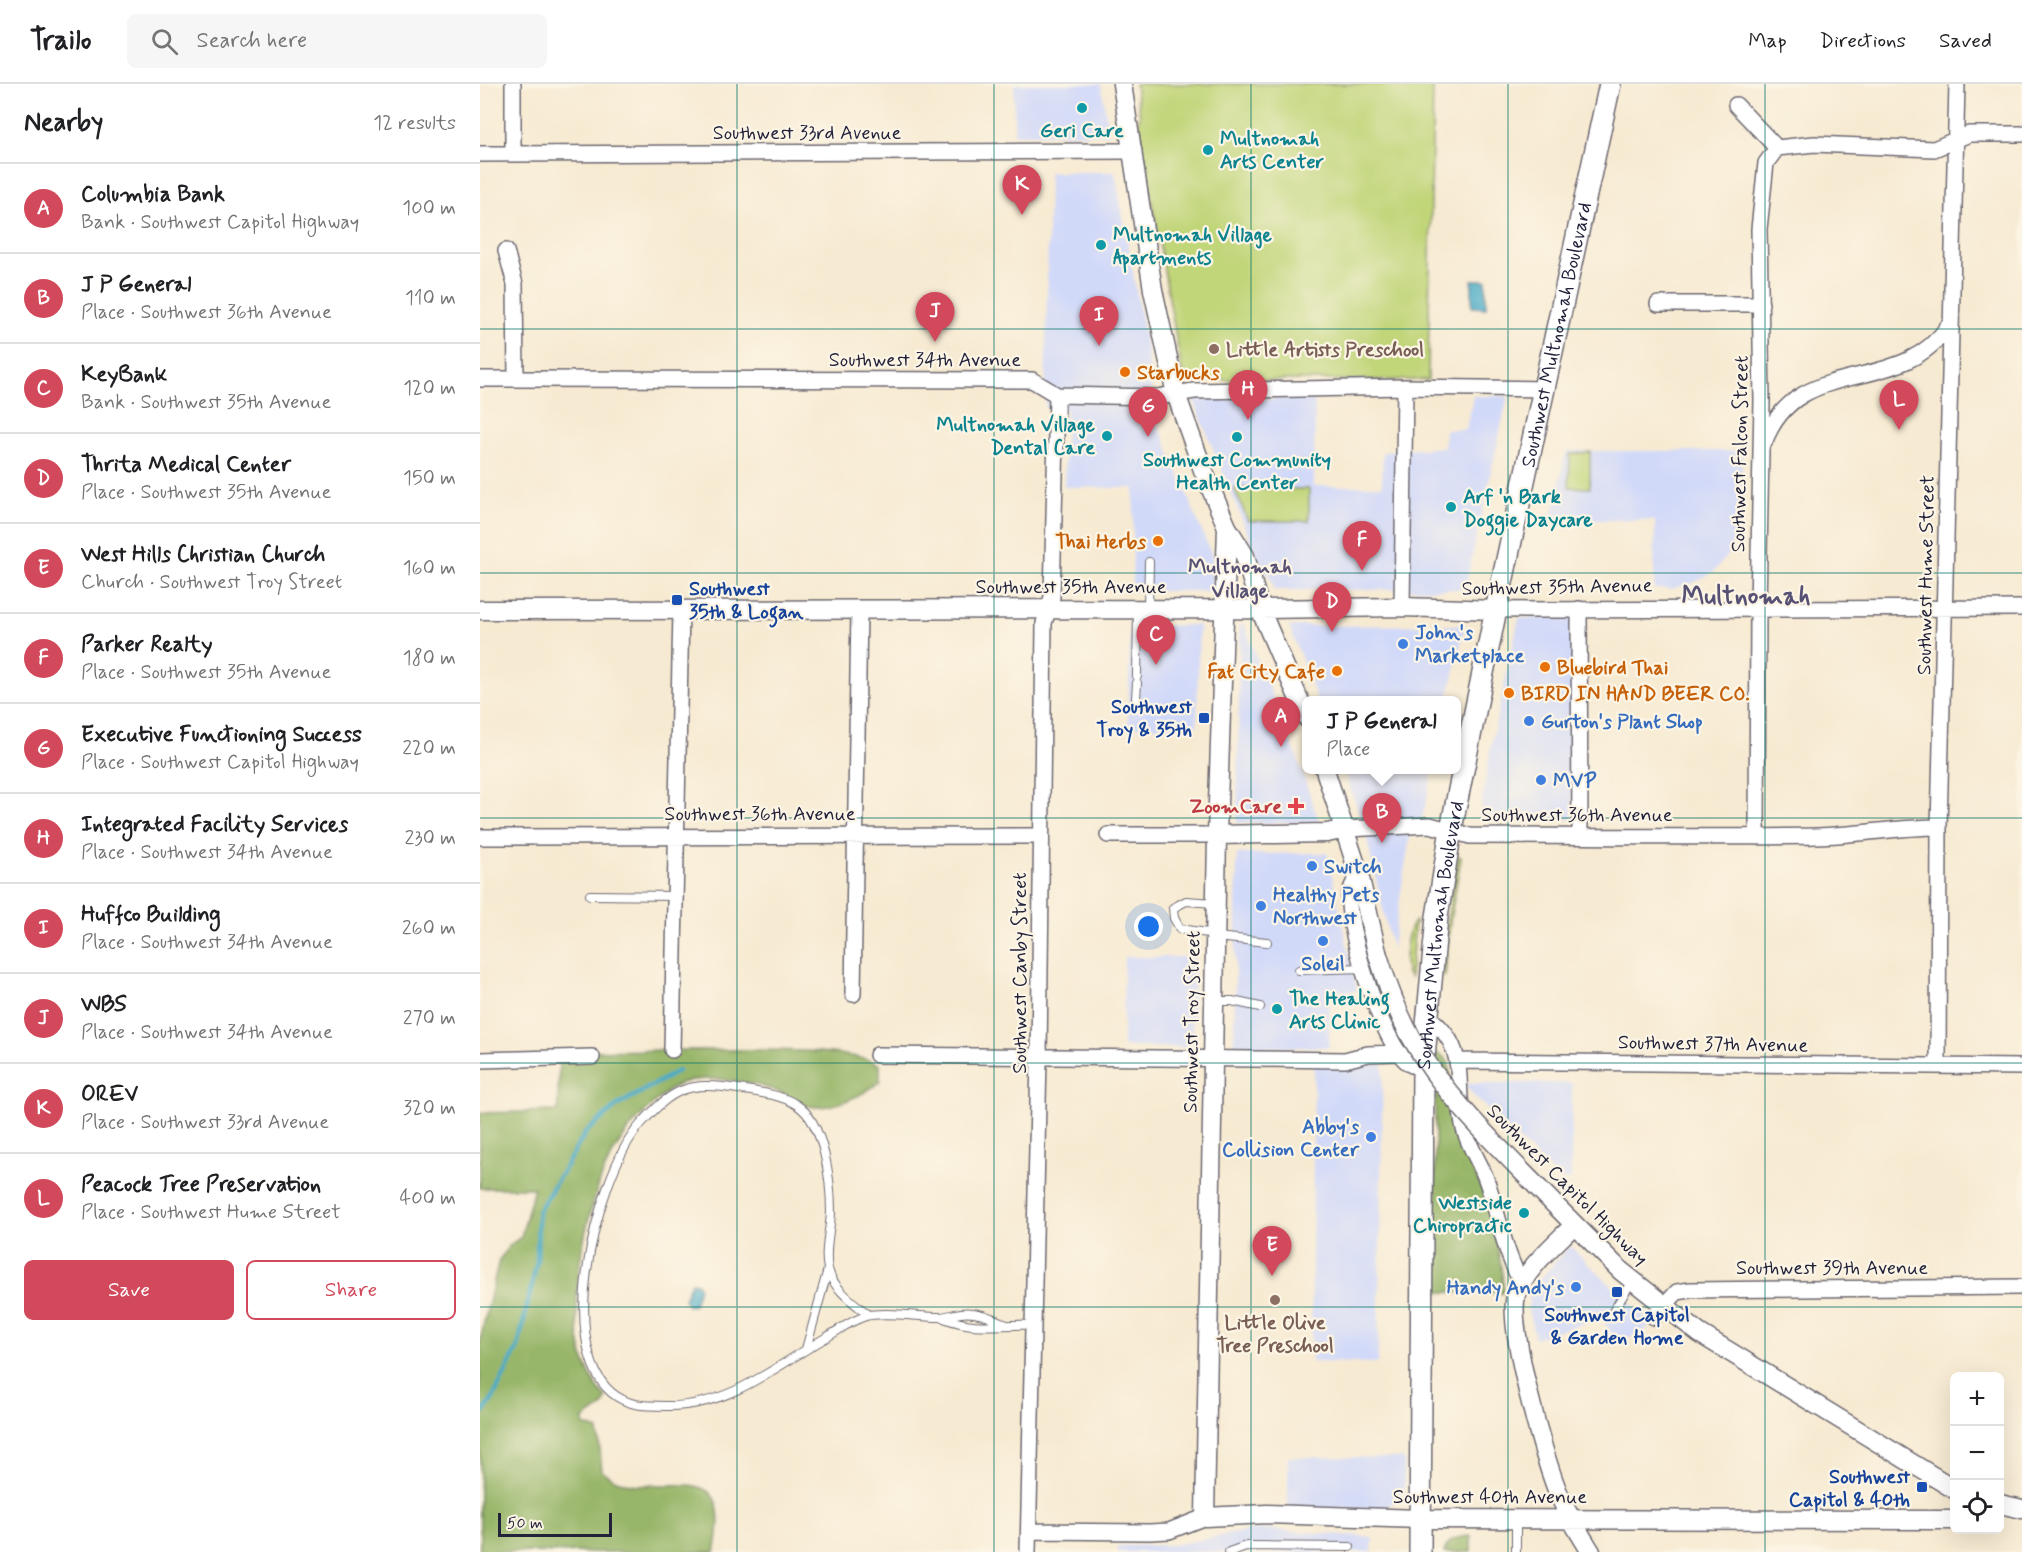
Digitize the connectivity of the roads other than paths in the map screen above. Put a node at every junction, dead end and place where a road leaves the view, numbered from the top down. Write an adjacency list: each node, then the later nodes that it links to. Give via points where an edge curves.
1 (513, 84): 11 (street)
2 (1122, 84): 9 (street)
3 (1610, 84): 19 (main road, Southwest Multnomah Boulevard)
4 (1957, 84): 7 (street, Southwest Hume Street)
5 (1736, 105): 8 (street)
6 (2022, 134): 7 (street, via 1969,134)
7 (1956, 140): 8 (street, via 1934,149 1814,144); 15 (street, Southwest Hume Street)
8 (1777, 148): 14 (street, Southwest Falcon Street, via 1766,163 1764,175 1759,229)
9 (1134, 151): 11 (street, Southwest 33rd Avenue); 20 (street, via 1153,290)
10 (480, 154): 11 (street, Southwest 33rd Avenue)
11 (513, 154)
12 (506, 251): 17 (street, via 514,285)
13 (1658, 304): 14 (street)
14 (1761, 304): 22 (street, Southwest Falcon Street)
15 (1949, 326): 22 (street, via 1931,348 1913,359 1816,386 1798,396 1773,424); 27 (street, Southwest Hume Street)
16 (480, 379): 17 (street, Southwest 34th Avenue)
17 (516, 379): 21 (street, Southwest 34th Avenue, via 1032,380)
18 (1405, 387): 19 (street, Southwest 34th Avenue); 20 (street, Southwest 34th Avenue); 25 (street)
19 (1545, 389): 37 (main road, Southwest Multnomah Boulevard)
20 (1176, 394): 21 (street, Southwest 34th Avenue); 23 (street)
21 (1057, 395): 31 (street, Southwest Canby Street, via 1052,597)
22 (1761, 452): 26 (street, Southwest Falcon Street)
23 (1227, 527): 33 (street, Southwest Troy Street); 34 (street, via 1245,556)
24 (1149, 562): 32 (lane)
25 (1402, 607): 34 (street, Southwest 35th Avenue); 37 (street, Southwest 35th Avenue)
26 (1758, 607): 27 (street, Southwest 35th Avenue); 35 (street, Southwest 35th Avenue); 51 (street, Southwest Falcon Street)
27 (1946, 608): 28 (street, Southwest 35th Avenue); 41 (street, Southwest Hume Street)
28 (2022, 608)
29 (681, 609): 30 (street, Southwest 35th Avenue); 36 (street, Southwest 35th Avenue); 47 (street)
30 (860, 609): 31 (street, Southwest 35th Avenue); 44 (street)
31 (1048, 609): 32 (street, Southwest 35th Avenue); 48 (street, Southwest Canby Street, via 1044,623)
32 (1143, 609): 33 (street, Southwest 35th Avenue); 38 (lane, via 1136,698)
33 (1226, 609): 34 (street, Southwest 35th Avenue); 46 (street, Southwest Troy Street)
34 (1260, 609): 39 (street)
35 (1579, 609): 37 (street, Southwest 35th Avenue); 49 (street)
36 (480, 610)
37 (1496, 610): 43 (main road, Southwest Multnomah Boulevard)
38 (1140, 704)
39 (1302, 706)
40 (1326, 774): 42 (street, Southwest Capitol Highway)
41 (1939, 827): 51 (street, Southwest 36th Avenue); 72 (street, Southwest Hume Street)
42 (1346, 829): 43 (street, Southwest 36th Avenue, via 1415,825); 46 (street, Southwest 36th Avenue, via 1327,833); 52 (street, Southwest Capitol Highway)
43 (1451, 829): 49 (street, Southwest 36th Avenue, via 1470,836); 63 (main road, Southwest Multnomah Boulevard)
44 (856, 835): 47 (street, Southwest 36th Avenue); 48 (street, Southwest 36th Avenue); 60 (street)
45 (1108, 835): 46 (street, Southwest 36th Avenue)
46 (1218, 835): 55 (street, Southwest Troy Street)
47 (677, 836): 50 (street, Southwest 36th Avenue); 54 (street)
48 (1041, 836): 68 (street, Southwest Canby Street)
49 (1580, 836): 51 (street, Southwest 36th Avenue)
50 (480, 837)
51 (1757, 837)
52 (1359, 874): 58 (street, via 1351,889 1349,906); 75 (street, Southwest Capitol Highway, bridge, via 1377,952 1398,1010 1434,1073 1469,1116)
53 (590, 895): 54 (lane)
54 (675, 896): 64 (street)
55 (1216, 903): 56 (street, Southwest Troy Street); 56 (lane, via 1186,901 1173,908 1180,929)
56 (1216, 936): 57 (lane); 61 (street, Southwest Troy Street)
57 (1267, 942)
58 (1364, 968): 59 (lane); 65 (street, via 1381,1020)
59 (1299, 970)
60 (853, 994)
61 (1214, 1001): 62 (lane); 69 (street, Southwest Troy Street)
62 (1260, 1007)
63 (1427, 1016): 71 (street); 74 (main road, Southwest Multnomah Boulevard)
64 (672, 1050)
65 (1400, 1053): 69 (street, via 1368,1054 1345,1060); 74 (street, via 1409,1064)
66 (877, 1055): 68 (street)
67 (592, 1057): 70 (street)
68 (1039, 1058): 69 (street); 85 (street, Southwest Canby Street)
69 (1213, 1059): 90 (street, Southwest Troy Street)
70 (480, 1060)
71 (1460, 1061): 72 (street, Southwest 37th Avenue); 78 (street, via 1465,1131 1486,1178 1509,1260)
72 (1938, 1066): 73 (street, Southwest 37th Avenue)
73 (2022, 1067)
74 (1423, 1068): 91 (main road, Southwest Multnomah Boulevard)
75 (1574, 1225): 77 (street, Southwest Capitol Highway); 78 (street)
76 (828, 1269): 81 (lane, via 834,1282); 86 (lane); 86 (lane, via 831,1210 827,1168 815,1127 800,1106 764,1093 722,1086 682,1088 662,1101 620,1153 607,1187 585,1281 587,1347 604,1385 622,1399 644,1405 683,1406 716,1400 742,1389)
77 (1632, 1281): 80 (street, Southwest Capitol Highway); 82 (lane)
78 (1522, 1283): 93 (street, via 1514,1308 1518,1344 1557,1490)
79 (2022, 1287): 80 (street, Southwest 39th Avenue, via 1690,1290 1677,1292)
80 (1658, 1311): 87 (street, Southwest Capitol Highway)
81 (868, 1315): 83 (lane); 86 (lane)
82 (1611, 1315)
83 (943, 1317): 84 (lane, via 984,1328); 84 (lane, via 984,1314)
84 (1003, 1323): 85 (lane)
85 (1034, 1325): 95 (street, Southwest Canby Street)
86 (806, 1350)
87 (1950, 1487)
88 (2004, 1505): 89 (street)
89 (2022, 1509)
90 (1205, 1517): 91 (street, Southwest 40th Avenue, via 1267,1514); 95 (street, Southwest 40th Avenue, via 1169,1531)
91 (1420, 1519): 92 (street, Southwest 40th Avenue); 99 (main road, Southwest Multnomah Boulevard)
92 (1515, 1519): 93 (street, Southwest 40th Avenue); 100 (lane)
93 (1570, 1519): 94 (street, Southwest 40th Avenue); 101 (street)
94 (1950, 1520)
95 (1029, 1531): 97 (street, Southwest Canby Street)
96 (1350, 1547): 98 (lane, via 1246,1546)
97 (1028, 1552)
98 (1229, 1552)
99 (1420, 1552)
100 (1516, 1552)
101 (1591, 1552)

